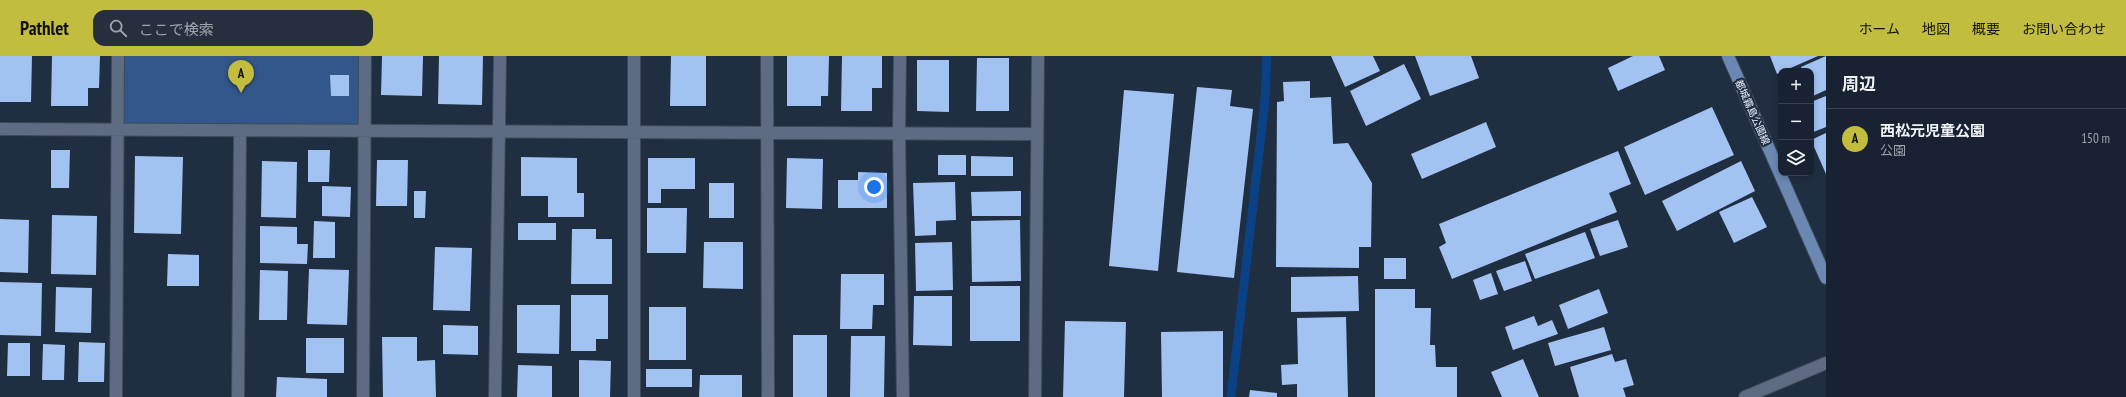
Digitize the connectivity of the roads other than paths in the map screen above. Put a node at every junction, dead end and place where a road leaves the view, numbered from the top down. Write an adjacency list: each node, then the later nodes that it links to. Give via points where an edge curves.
1 (118, 56): 10 (street)
2 (365, 56): 12 (street)
3 (500, 56): 13 (street)
4 (634, 56): 14 (street)
5 (767, 56): 15 (street)
6 (900, 56): 16 (street)
7 (1038, 56): 17 (street)
8 (1728, 56): 18 (main road, 都城霧島公園線)
9 (0, 129): 10 (street)
10 (117, 130): 11 (street); 20 (street)
11 (240, 131): 12 (street); 21 (street)
12 (366, 132): 13 (street); 22 (street)
13 (500, 132): 14 (street); 23 (street)
14 (634, 132): 15 (street); 24 (street)
15 (767, 132): 16 (street); 25 (street)
16 (899, 133): 17 (street); 26 (street)
17 (1037, 134): 27 (street)
18 (1826, 278)
19 (1826, 363): 28 (street)
20 (116, 397)
21 (238, 397)
22 (363, 397)
23 (496, 397)
24 (634, 397)
25 (768, 397)
26 (903, 397)
27 (1035, 397)
28 (1745, 397)

